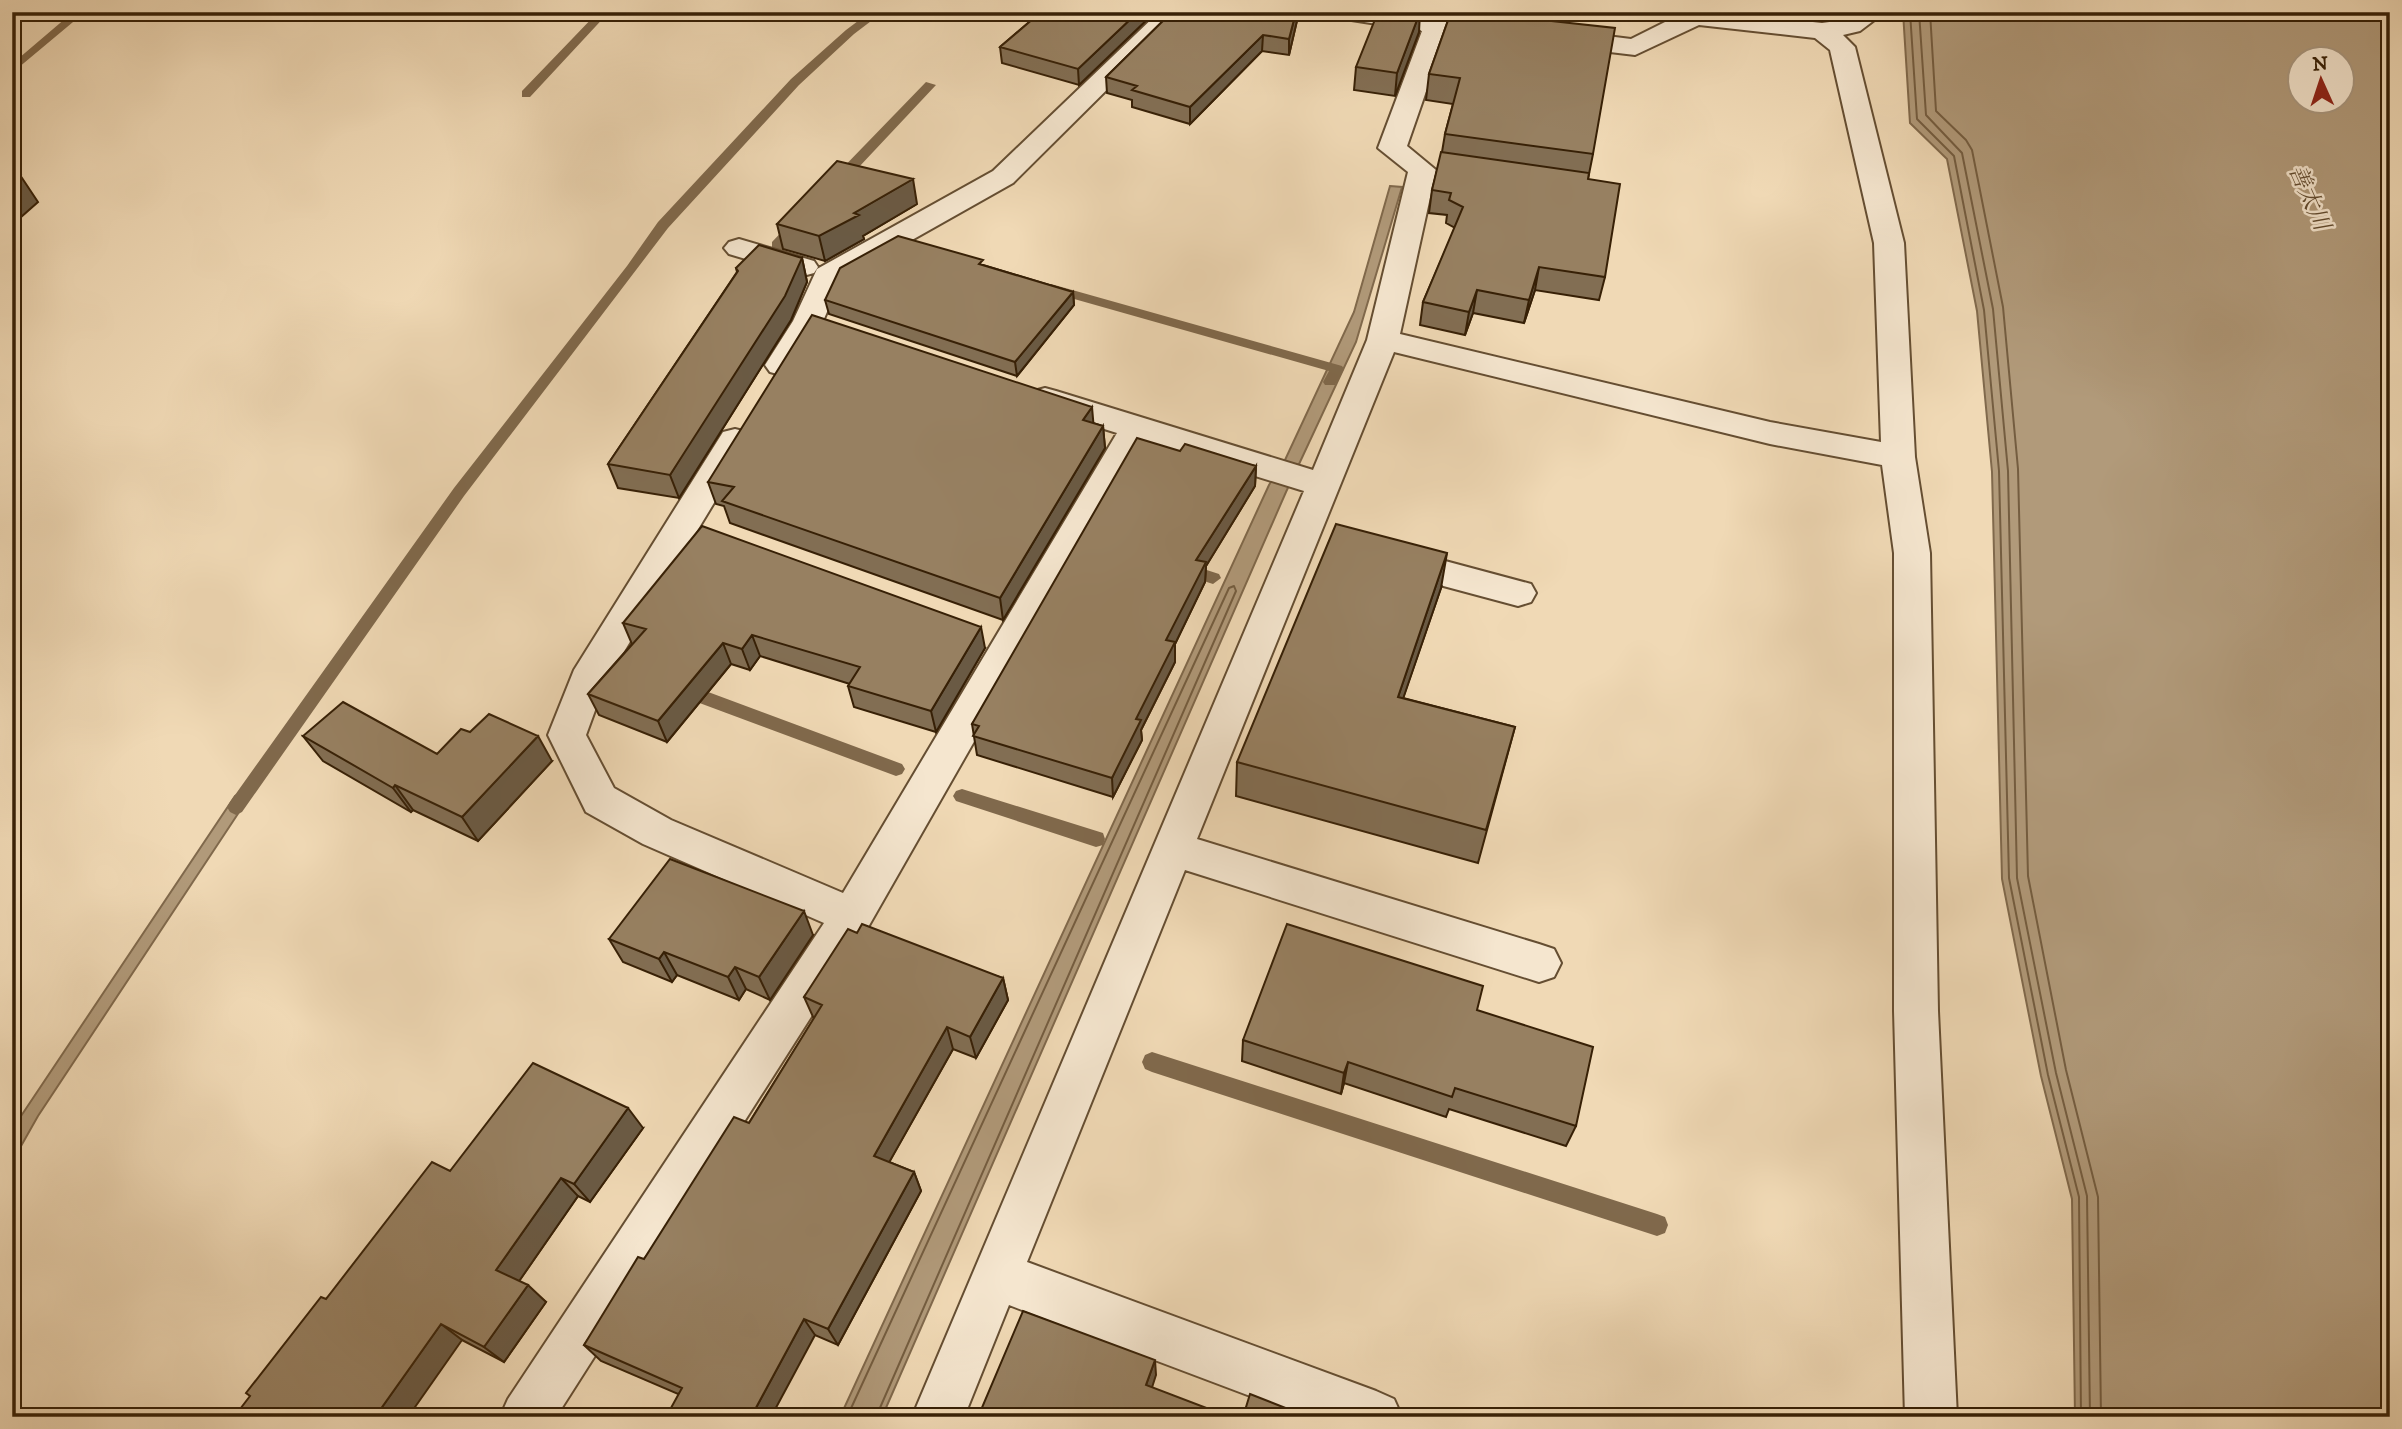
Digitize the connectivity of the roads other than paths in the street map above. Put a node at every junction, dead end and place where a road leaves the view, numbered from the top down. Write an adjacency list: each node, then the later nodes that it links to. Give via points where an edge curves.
1 (1173, 12): 8 (street, via 1003,177)
2 (1345, 12): 9 (street, via 1450,26 1392,148 1422,170)
3 (1873, 12): 5 (street, via 1852,26)
4 (1694, 15): 5 (street); 6 (street, via 1635,47)
5 (1822, 32): 12 (street, via 1843,47 1889,243)
6 (1529, 35)
7 (739, 248): 8 (street)
8 (828, 275): 17 (street, via 821,325 757,404 698,528 587,680 567,735 600,800 657,832)
9 (1383, 340): 12 (street, via 1770,433); 13 (street)
10 (1018, 390): 11 (street)
11 (1136, 429): 13 (street); 17 (street, via 999,636)
12 (1898, 457): 23 (street, via 1912,553 1916,1011)
13 (1299, 478): 14 (street)
14 (1330, 544): 15 (street); 16 (street)
15 (1518, 593)
16 (1174, 849): 18 (street); 19 (street)
17 (852, 916): 20 (street)
18 (1539, 963)
19 (996, 1275): 21 (street); 22 (street)
20 (526, 1417)
21 (938, 1417)
22 (1376, 1417)
23 (1931, 1417)

